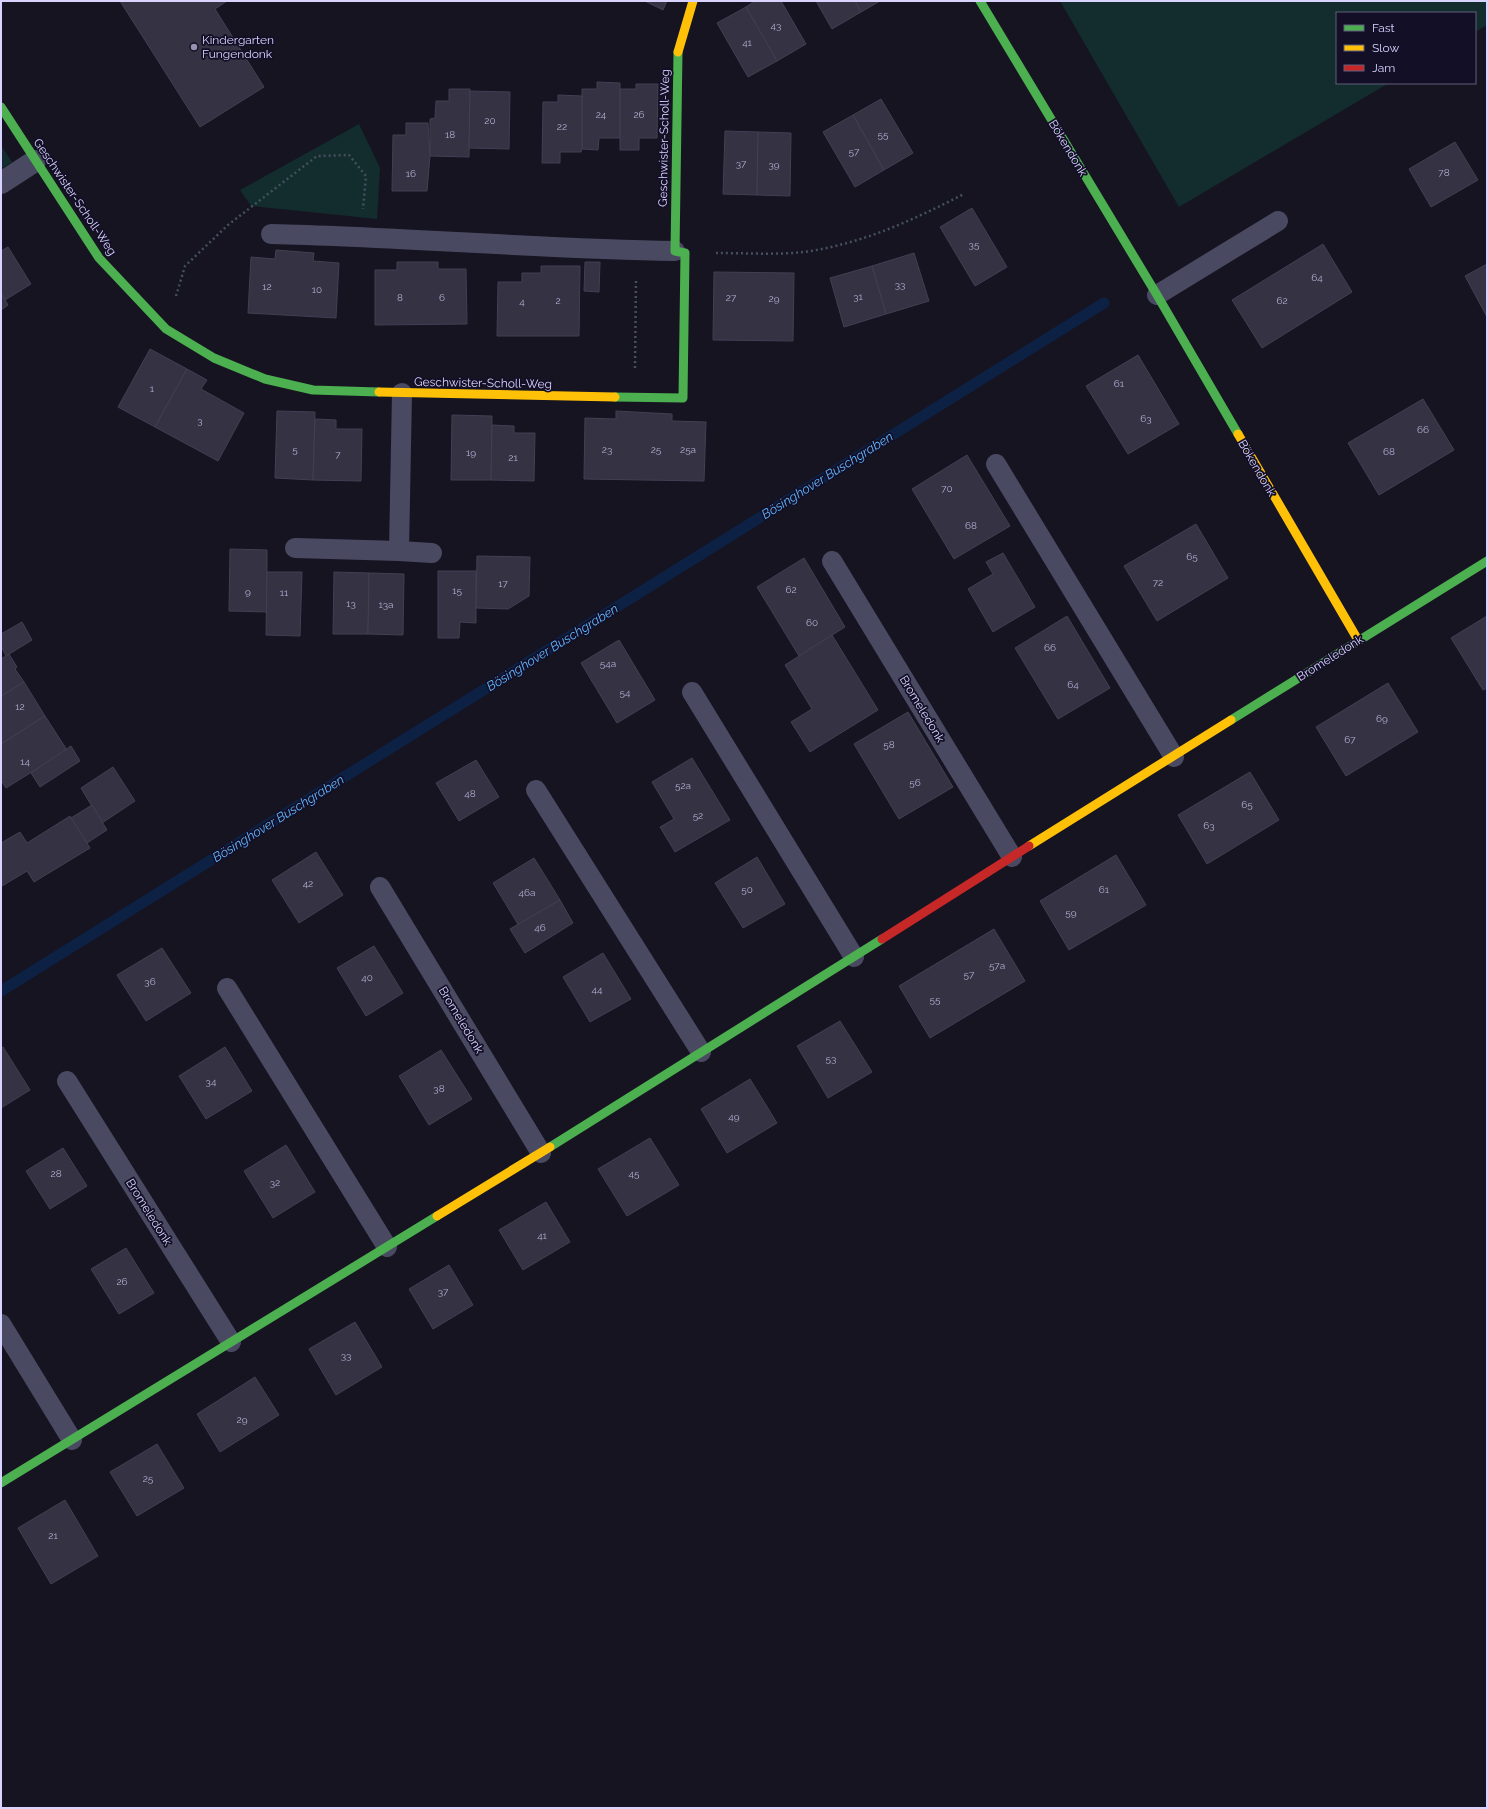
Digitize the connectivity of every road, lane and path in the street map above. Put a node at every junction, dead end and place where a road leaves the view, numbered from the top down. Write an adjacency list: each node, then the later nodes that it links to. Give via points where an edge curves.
1 (693, 1): 10 (street, Geschwister-Scholl-Weg, via 677,54)
2 (980, 1): 11 (street, Bökendonk)
3 (1, 107): 4 (street, Geschwister-Scholl-Weg)
4 (34, 161): 5 (street); 12 (street, Geschwister-Scholl-Weg, via 99,258 166,329 214,358 265,379 313,390)
5 (1, 183)
6 (964, 194): 10 (path, via 906,223 852,242 803,252)
7 (1278, 220): 11 (lane)
8 (271, 234): 9 (lane)
9 (636, 250): 10 (lane); 13 (path)
10 (680, 252): 13 (street, Geschwister-Scholl-Weg, via 683,398)
11 (1157, 295): 20 (street, Bökendonk)
12 (402, 394): 13 (street, Geschwister-Scholl-Weg); 16 (lane)
13 (635, 397)
14 (996, 464): 22 (lane)
15 (294, 548): 16 (lane)
16 (399, 551): 17 (lane)
17 (432, 553)
18 (832, 560): 24 (lane, Bromeledonk)
19 (1487, 561): 20 (street, Bromeledonk)
20 (1358, 640): 22 (street, Bromeledonk)
21 (692, 692): 26 (lane)
22 (1174, 757): 24 (street, Bromeledonk)
23 (536, 790): 28 (lane)
24 (1012, 857): 26 (street, Bromeledonk)
25 (380, 887): 30 (lane, Bromeledonk)
26 (854, 957): 28 (street, Bromeledonk)
27 (228, 988): 31 (lane)
28 (701, 1052): 30 (street, Bromeledonk)
29 (67, 1081): 33 (lane, Bromeledonk)
30 (541, 1153): 31 (street, Bromeledonk)
31 (386, 1247): 33 (street, Bromeledonk)
32 (1, 1324): 34 (lane)
33 (231, 1342): 34 (street, Bromeledonk)
34 (72, 1440): 35 (street, Bromeledonk)
35 (1, 1483)

